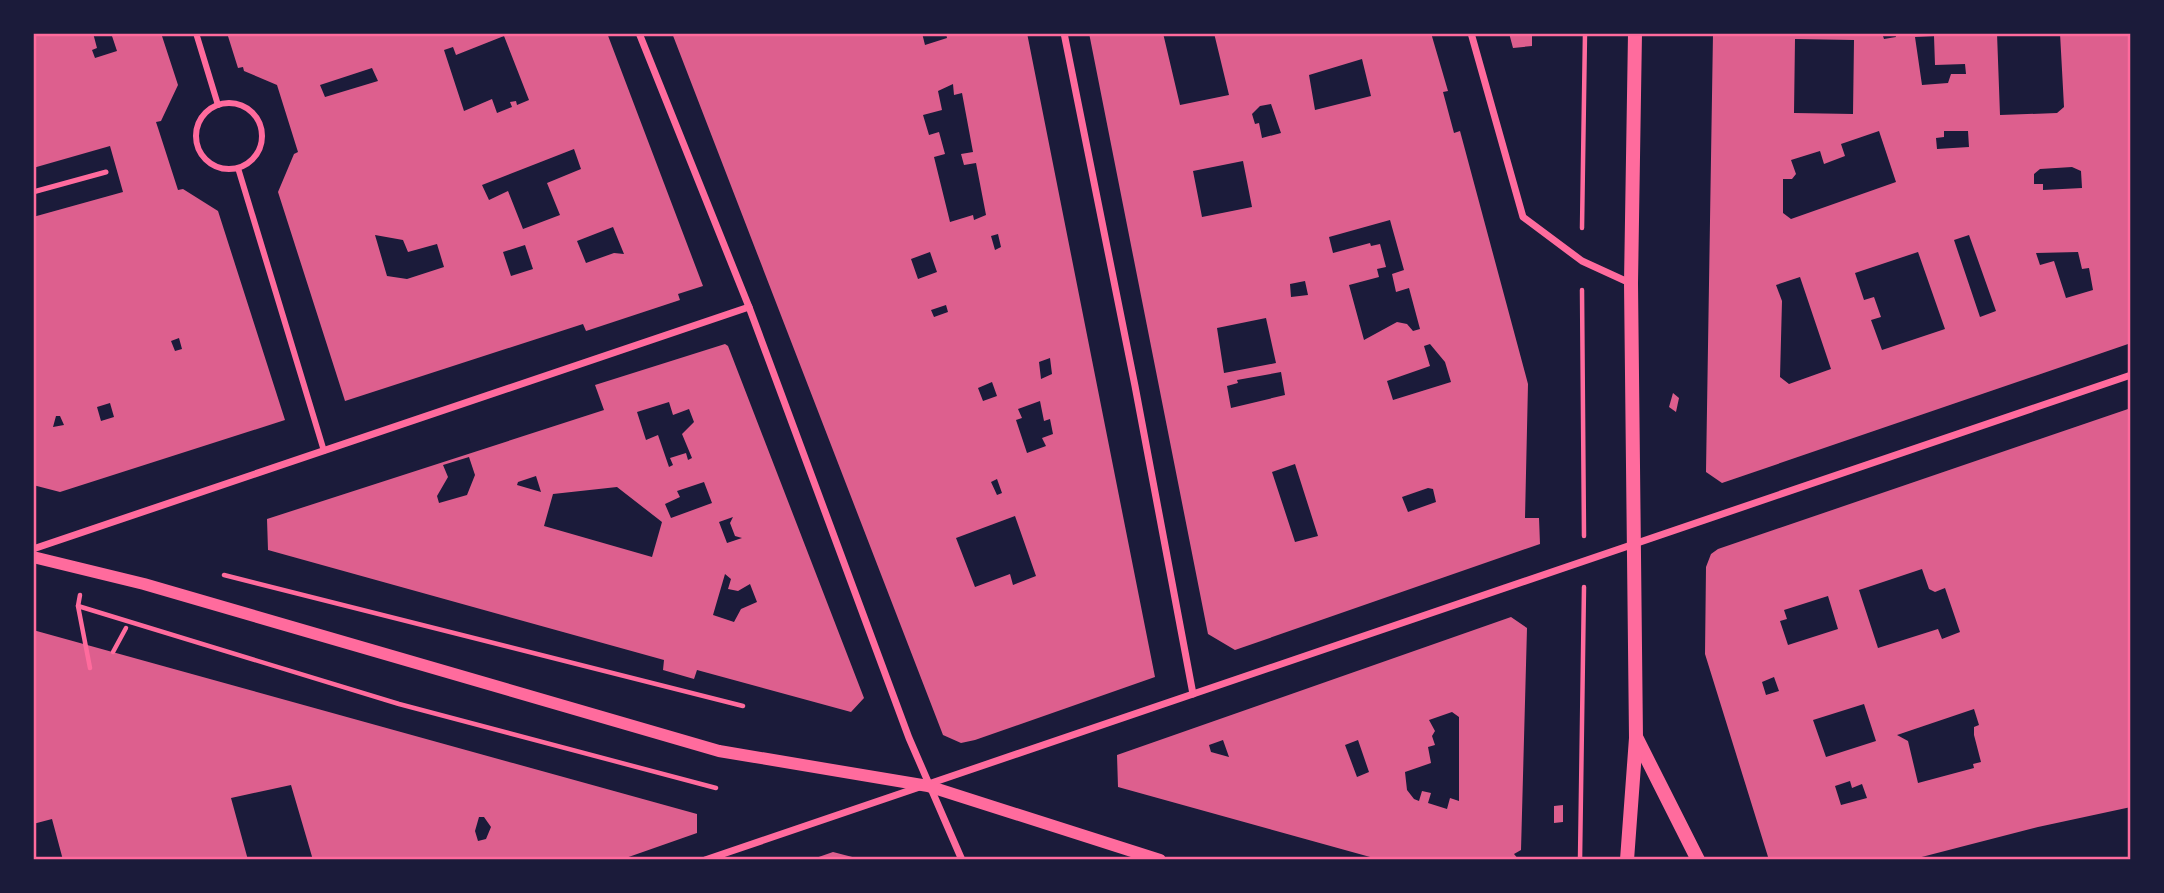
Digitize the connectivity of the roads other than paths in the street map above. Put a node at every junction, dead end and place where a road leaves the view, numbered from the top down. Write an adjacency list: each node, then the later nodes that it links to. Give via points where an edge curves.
1 (196, 33): 6 (street)
2 (639, 33): 11 (street)
3 (1064, 33): 17 (street)
4 (1471, 33): 10 (street, via 1523,217 1582,261)
5 (1635, 33): 10 (main road)
6 (218, 104): 7 (street, via 200,119 196,141 200,152 216,167); 7 (street, via 239,104 261,126 261,147)
7 (238, 168): 13 (street)
8 (106, 172): 9 (lane)
9 (33, 192)
10 (1631, 284): 14 (main road)
11 (748, 307): 13 (street); 19 (street)
12 (2131, 375): 14 (street)
13 (324, 451): 15 (street)
14 (1634, 545): 17 (street); 18 (main road)
15 (33, 549)
16 (33, 557): 19 (street, via 144,584 719,751)
17 (1192, 694): 19 (street)
18 (1636, 738): 23 (main road); 24 (main road)
19 (929, 786): 20 (street); 21 (street); 22 (street)
20 (705, 860)
21 (962, 860)
22 (1160, 860)
23 (1626, 860)
24 (1698, 860)

